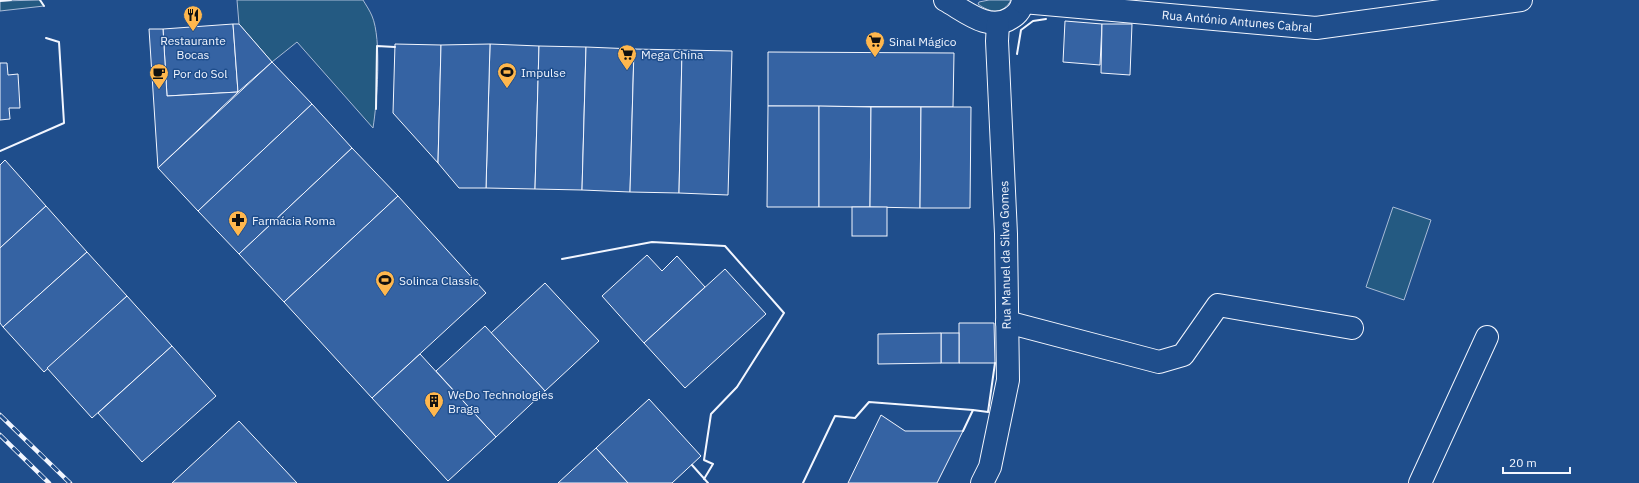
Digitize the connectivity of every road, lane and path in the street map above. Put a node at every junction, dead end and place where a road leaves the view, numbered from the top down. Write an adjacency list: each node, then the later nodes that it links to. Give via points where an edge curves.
1 (945, 0): 4 (street, via 985,22)
2 (1521, 0): 3 (street, Rua António Antunes Cabral, via 1316,28)
3 (1023, 1): 4 (street, via 1017,15)
4 (998, 23): 5 (street, Rua Manuel da Silva Gomes)
5 (1007, 322): 6 (street, via 1158,362 1184,355 1218,305); 8 (street, Rua Manuel da Silva Gomes, via 1008,380 990,467)
6 (1352, 328)
7 (1487, 337): 9 (street)
8 (982, 483)
9 (1420, 483)

